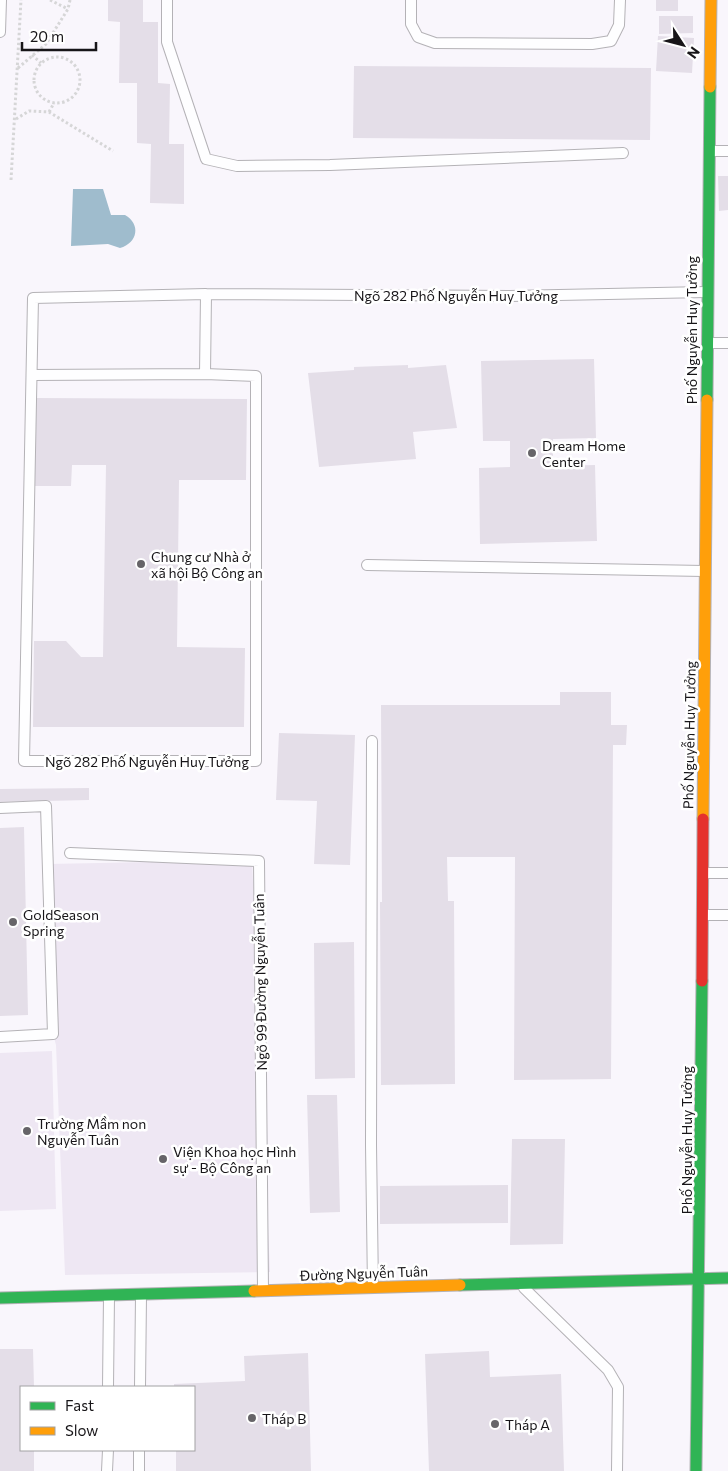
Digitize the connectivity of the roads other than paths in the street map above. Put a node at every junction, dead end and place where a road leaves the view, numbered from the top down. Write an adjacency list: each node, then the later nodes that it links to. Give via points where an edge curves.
1 (2, 0): 6 (lane)
2 (167, 0): 9 (lane, via 167,42 206,158 237,166 292,166)
3 (410, 0): 4 (lane, via 411,24 418,37 435,43 592,44 611,41 619,25)
4 (620, 0)
5 (714, 8): 7 (street, Phố Nguyễn Huy Tưởng)
6 (0, 32)
7 (709, 151): 8 (lane); 10 (street, Phố Nguyễn Huy Tưởng)
8 (728, 151)
9 (623, 153)
10 (706, 292): 11 (lane, Ngõ 282 Phố Nguyễn Huy Tưởng, via 510,296); 12 (street, Phố Nguyễn Huy Tưởng)
11 (206, 294): 14 (lane); 15 (lane, Ngõ 282 Phố Nguyễn Huy Tưởng, via 33,298)
12 (706, 343): 13 (lane); 17 (street, Phố Nguyễn Huy Tưởng)
13 (728, 343)
14 (205, 374): 15 (lane, Ngõ 282 Phố Nguyễn Huy Tưởng); 15 (lane, Ngõ 282 Phố Nguyễn Huy Tưởng, via 256,376 256,761 24,762)
15 (32, 375)
16 (366, 565): 17 (lane)
17 (705, 571): 21 (street, Phố Nguyễn Huy Tưởng)
18 (372, 741): 29 (lane)
19 (0, 808): 25 (lane, via 46,806 53,1034)
20 (70, 854): 30 (lane, Ngõ 99 Đường Nguyễn Tuân, via 258,861)
21 (702, 873): 22 (lane); 23 (street, Phố Nguyễn Huy Tưởng)
22 (728, 873)
23 (702, 915): 24 (lane); 27 (street, Phố Nguyễn Huy Tưởng)
24 (728, 915)
25 (0, 1036)
26 (728, 1278): 27 (street, Đường Nguyễn Tuân)
27 (699, 1279): 28 (street, Đường Nguyễn Tuân); 41 (street, Phố Nguyễn Huy Tưởng)
28 (520, 1284): 29 (street, Đường Nguyễn Tuân); 40 (lane, via 608,1370 618,1387)
29 (373, 1288): 30 (street, Đường Nguyễn Tuân)
30 (263, 1291): 32 (street, Đường Nguyễn Tuân)
31 (109, 1295): 32 (street, Đường Nguyễn Tuân); 33 (street, Đường Nguyễn Tuân); 34 (lane)
32 (141, 1295): 35 (lane)
33 (0, 1298)
34 (108, 1386)
35 (140, 1386)
36 (108, 1451): 38 (lane)
37 (140, 1451): 39 (lane)
38 (108, 1471)
39 (139, 1471)
40 (617, 1471)
41 (696, 1471)

